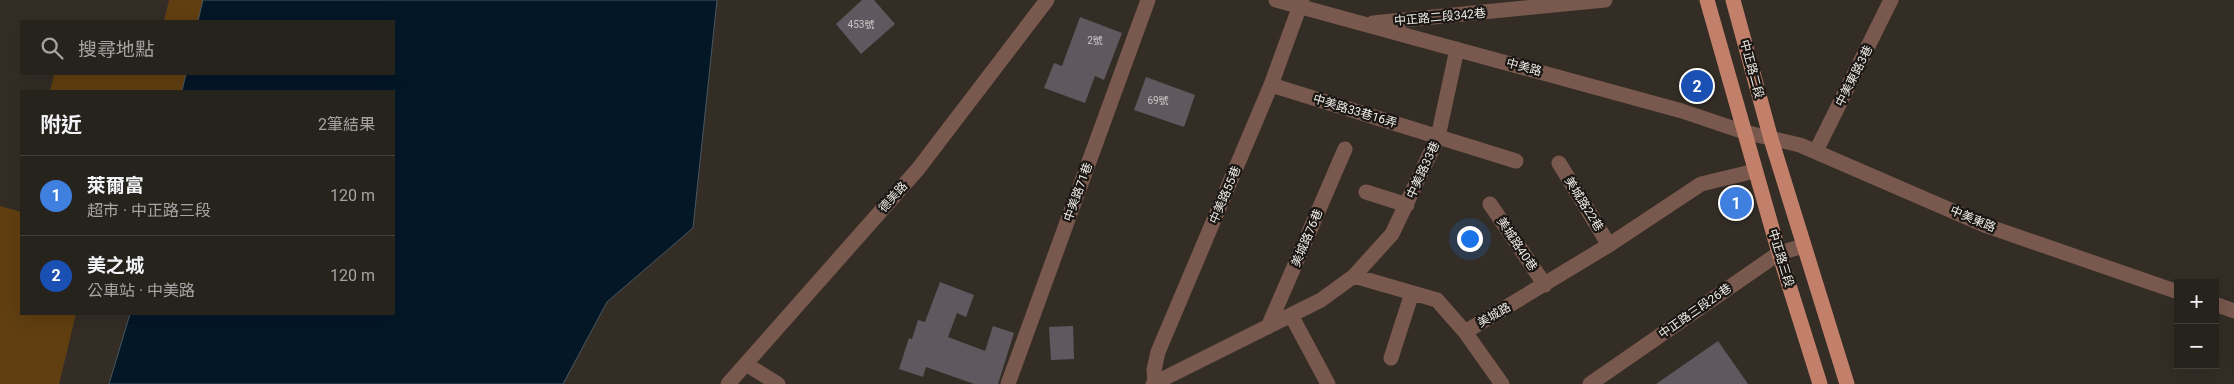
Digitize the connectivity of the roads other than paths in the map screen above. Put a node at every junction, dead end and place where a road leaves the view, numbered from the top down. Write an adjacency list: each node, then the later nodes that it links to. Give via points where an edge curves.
1 (1046, 0): 37 (street, 德美路, via 918,170)
2 (1148, 0): 41 (street, 中美路71巷)
3 (1276, 0): 8 (street, 中美路)
4 (1605, 0): 9 (street, 中正路二段342巷)
5 (1707, 0): 13 (main road, 中正路二段)
6 (1733, 0): 15 (main road, 中正路二段)
7 (1891, 0): 17 (street, 中美東路3巷)
8 (1301, 3): 10 (street, 中美路); 12 (street, 中美路55巷)
9 (1500, 5): 10 (street, 中正路二段342巷)
10 (1364, 24): 11 (street, 中美路)
11 (1457, 49): 13 (street, 中美路, via 1682,111); 14 (street, 中美路33巷)
12 (1271, 85): 14 (street, 中美路33巷16弄); 38 (street, 中美路55巷, via 1158,352)
13 (1744, 132): 15 (street, 中美路); 20 (main road, 中正路三段)
14 (1438, 137): 18 (street, 中美路33巷16弄); 23 (street, 中美路33巷)
15 (1771, 139): 17 (street, 中美東路); 25 (main road, 中正路三段)
16 (1345, 149): 34 (street, 美城路76巷)
17 (1816, 151): 29 (street, 中美東路, via 1987,226)
18 (1516, 161)
19 (1558, 163): 24 (street, 美城路22巷)
20 (1755, 171): 24 (street, 美城路, via 1701,184); 26 (main road, 中正路三段)
21 (1366, 192): 23 (street)
22 (1490, 204): 28 (street, 美城路40巷)
23 (1407, 205): 27 (street, 中美路33巷, via 1392,234)
24 (1610, 245): 28 (street, 美城路)
25 (1804, 246): 26 (street, 中正路三段26巷); 46 (main road, 中正路三段)
26 (1779, 253): 44 (street, 中正路三段26巷); 45 (main road, 中正路三段)
27 (1354, 276): 30 (street, 美城路); 33 (street, via 1321,300)
28 (1545, 285): 35 (street, 美城路)
29 (2174, 291)
30 (1412, 293): 35 (street, 美城路, via 1437,300); 36 (street)
31 (2219, 305): 32 (street)
32 (2234, 311)
33 (1291, 315): 34 (street); 42 (street)
34 (1268, 326): 38 (street)
35 (1464, 332): 43 (street)
36 (1391, 358)
37 (746, 364): 39 (street, 德美路); 40 (street)
38 (1154, 383)
39 (728, 384)
40 (778, 384)
41 (1008, 384)
42 (1328, 384)
43 (1502, 384)
44 (1590, 384)
45 (1820, 384)
46 (1847, 384)

